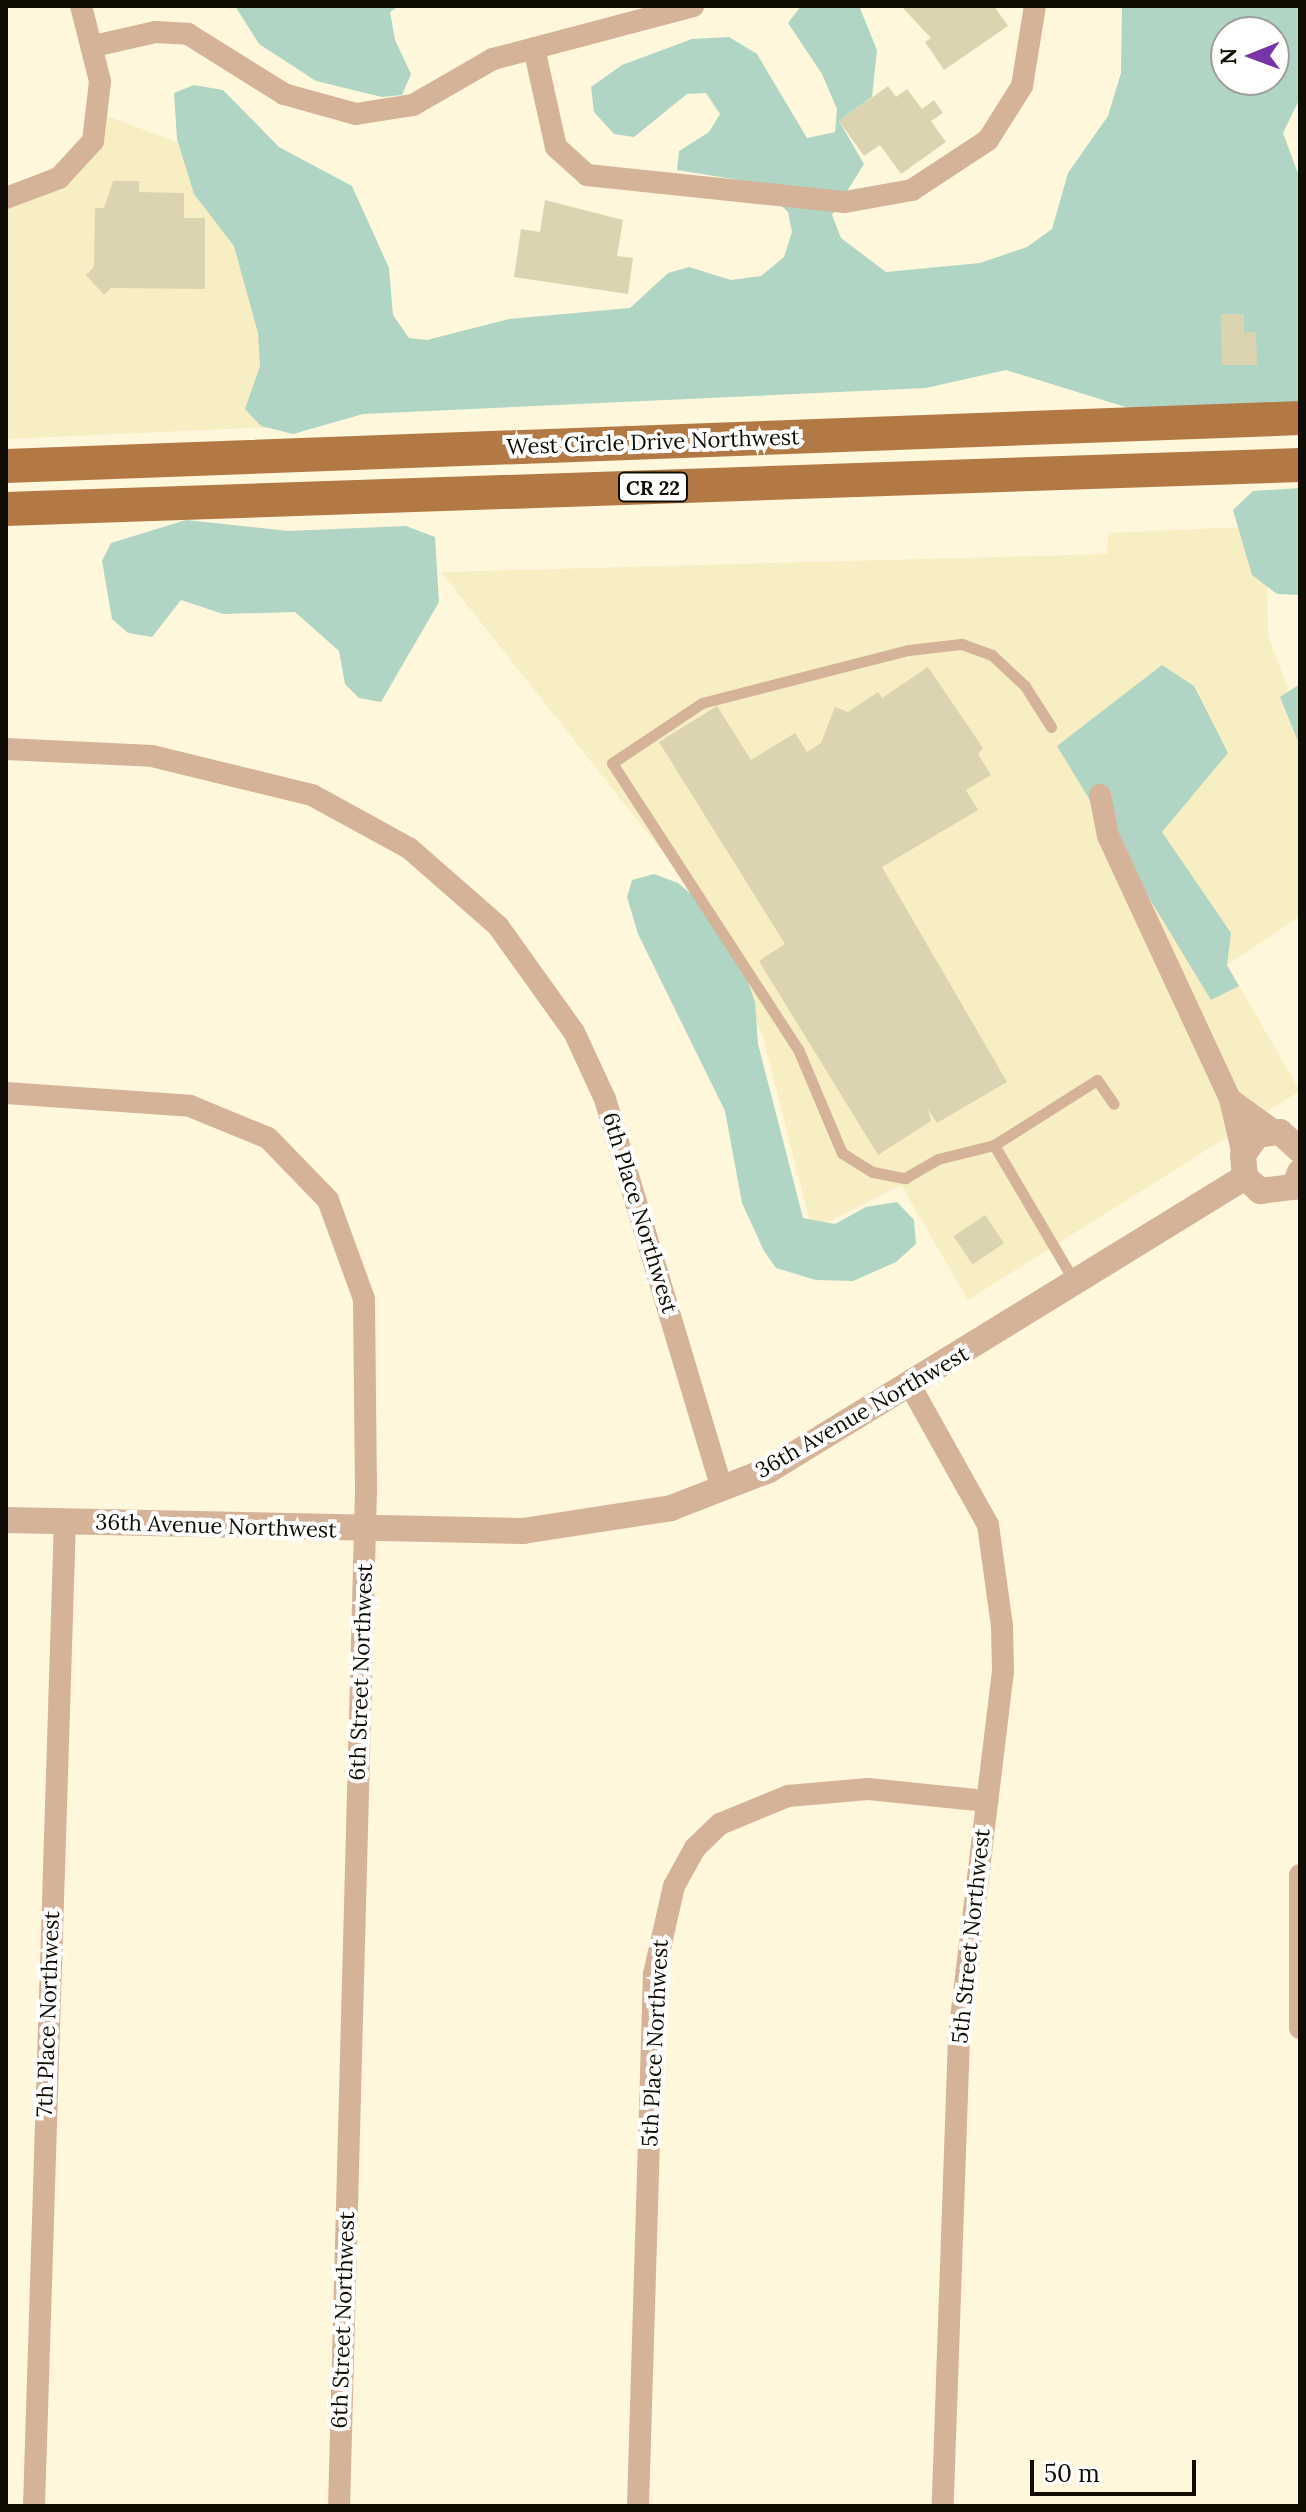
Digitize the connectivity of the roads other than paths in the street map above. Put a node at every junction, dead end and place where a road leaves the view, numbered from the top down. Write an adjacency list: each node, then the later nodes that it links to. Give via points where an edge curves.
1 (81, 6): 4 (street)
2 (693, 6): 5 (street)
3 (1035, 6): 5 (street, via 1022,86 988,140 912,190 845,202 587,175 556,147)
4 (94, 46): 5 (street, via 155,32 188,34 284,94 356,114 413,105 493,59); 6 (street, via 100,96 93,141 59,178)
5 (534, 48)
6 (6, 198)
7 (1300, 418): 9 (main road, West Circle Drive Northwest / CR 22)
8 (1300, 465): 10 (main road, West Circle Drive Northwest / CR 22)
9 (6, 466)
10 (6, 509)
11 (1051, 727): 18 (lane, via 1025,686 992,655 961,644 908,650 702,703 612,763 798,1049 842,1153 873,1172 905,1178 938,1159)
12 (6, 749): 23 (street, 6th Place Northwest, via 164,757 312,795 409,848 498,926 574,1032 605,1099)
13 (1100, 795): 15 (street, via 1108,836)
14 (6, 1093): 26 (street, 6th Street Northwest, via 190,1106 268,1138 302,1167 328,1200 364,1299)
15 (1230, 1099): 17 (street); 19 (street)
16 (1114, 1104): 18 (lane, via 1097,1080)
17 (1294, 1141): 19 (street, 36th Avenue Northwest, via 1257,1135)
18 (994, 1145): 21 (lane)
19 (1244, 1166): 20 (street, via 1260,1191); 21 (street, 36th Avenue Northwest)
20 (1298, 1186)
21 (1074, 1281): 22 (street, 36th Avenue Northwest)
22 (911, 1387): 23 (street, 36th Avenue Northwest); 27 (street, 5th Street Northwest, via 988,1525 997,1568 1003,1671)
23 (722, 1490): 26 (street, 36th Avenue Northwest, via 570,1528)
24 (6, 1520): 25 (street, 36th Avenue Northwest)
25 (65, 1522): 26 (street, 36th Avenue Northwest); 30 (street, 7th Place Northwest)
26 (365, 1530): 31 (street, 6th Street Northwest)
27 (987, 1801): 32 (street, 5th Place Northwest, via 868,1789 788,1796 720,1824 695,1848 674,1886 654,1974); 33 (street, 5th Street Northwest, via 958,2053)
28 (1300, 1875): 29 (street)
29 (1300, 2028)
30 (34, 2506)
31 (339, 2506)
32 (638, 2506)
33 (943, 2506)

